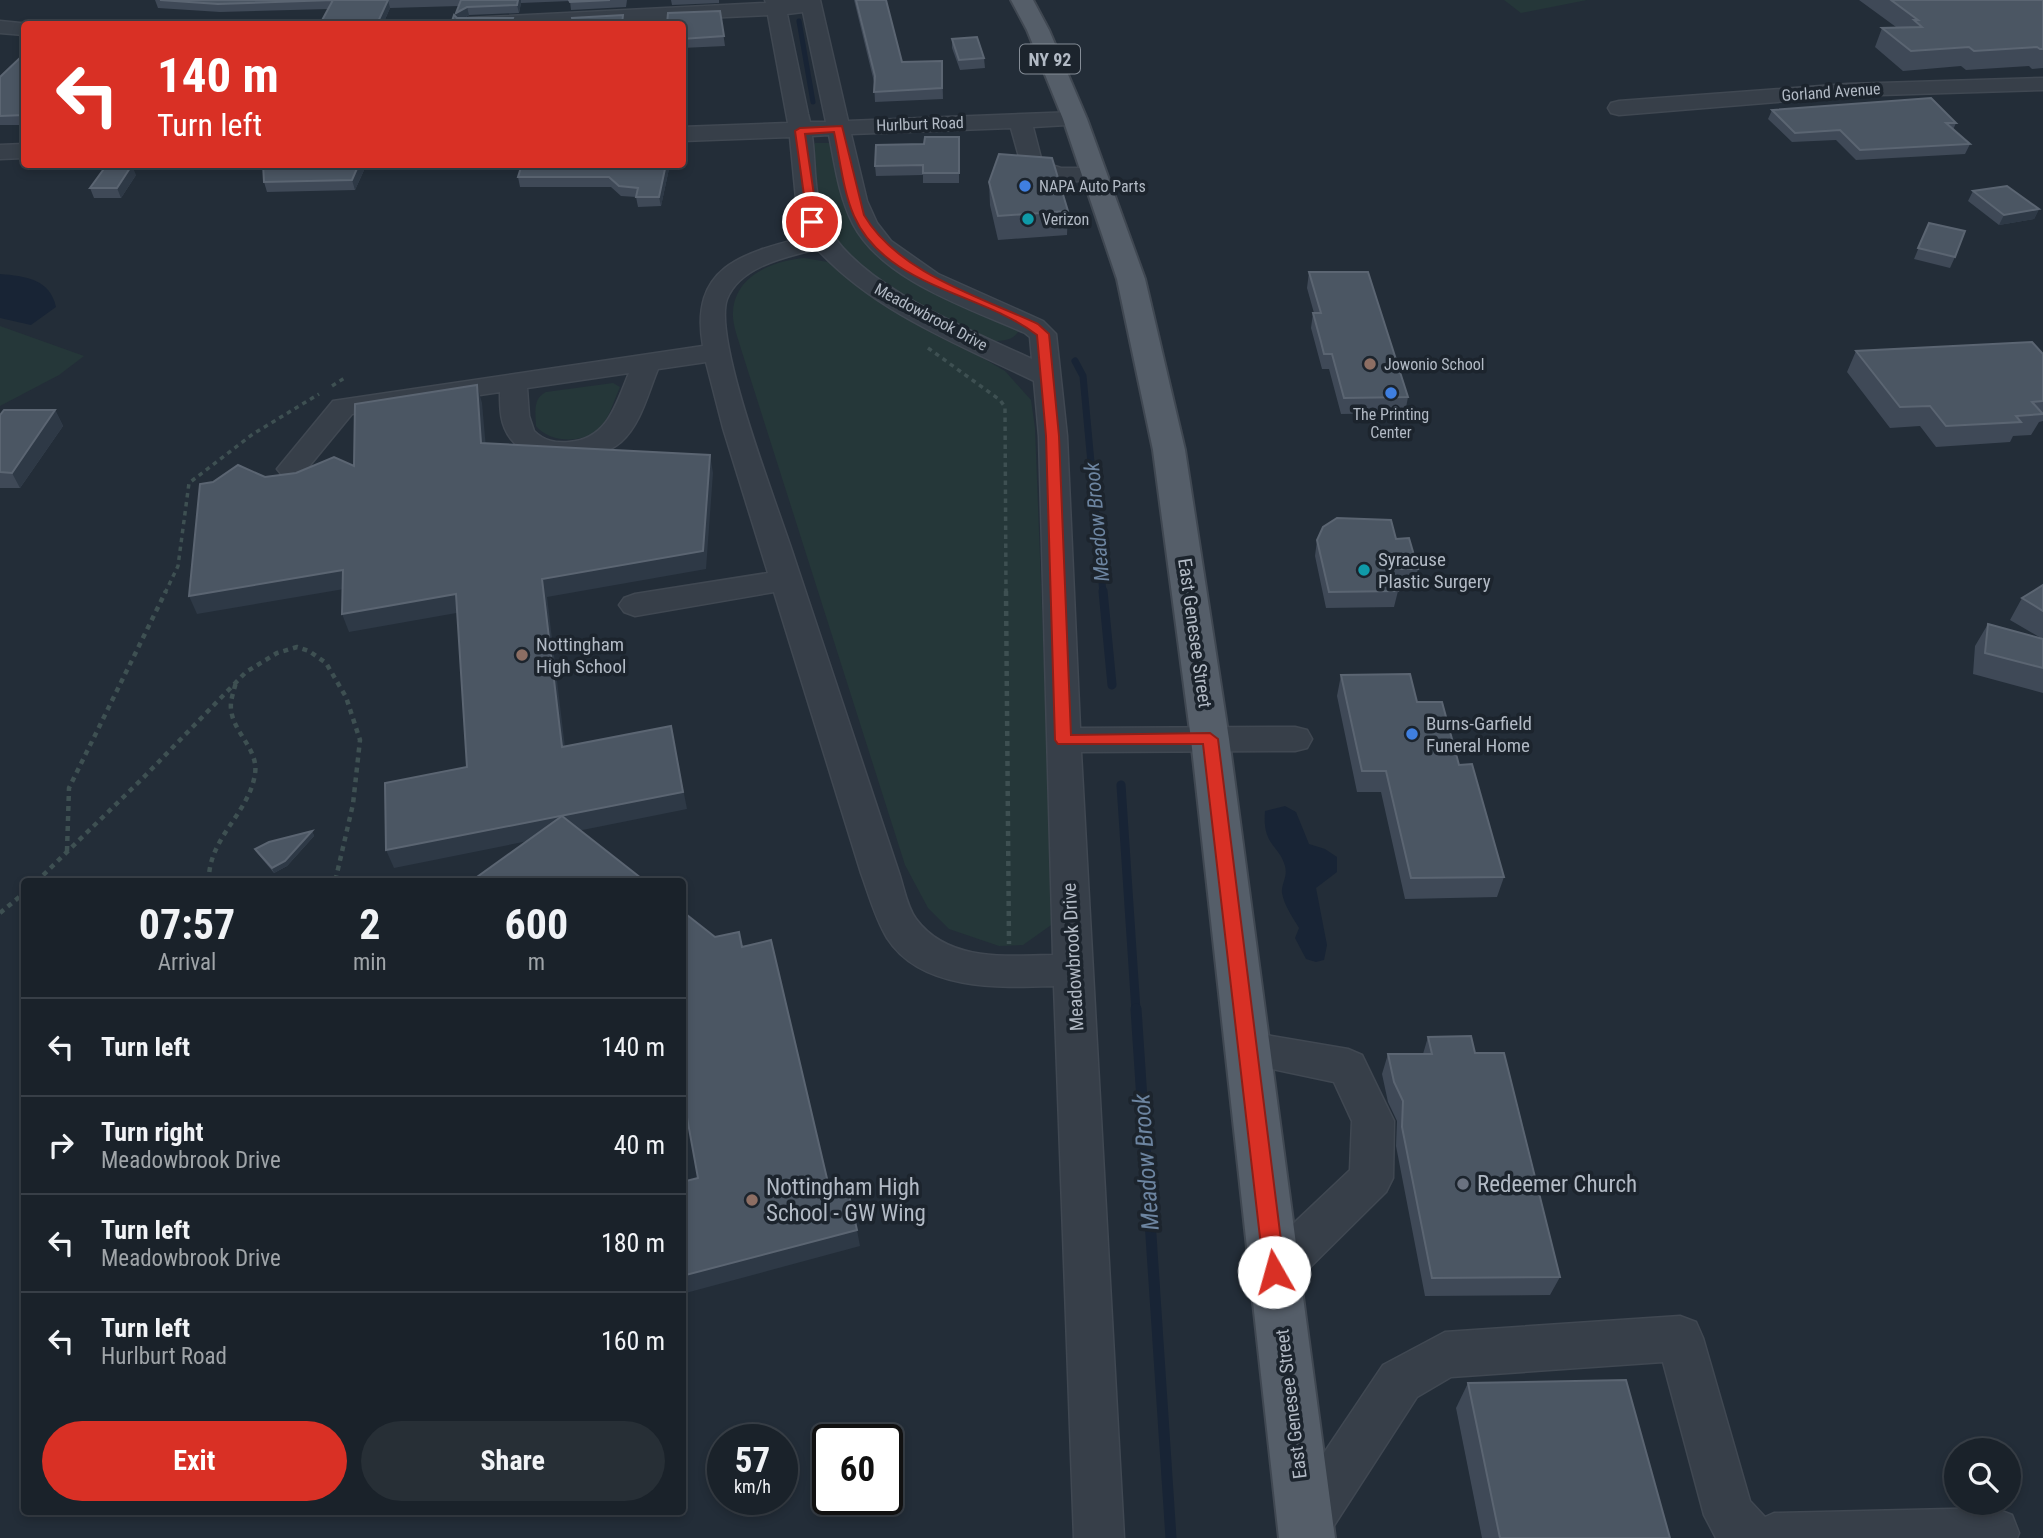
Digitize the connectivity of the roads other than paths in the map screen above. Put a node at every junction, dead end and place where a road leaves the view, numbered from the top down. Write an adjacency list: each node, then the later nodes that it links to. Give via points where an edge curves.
1 (1022, 0): 9 (main road, East Genesee Street / NY 92)
2 (810, 3): 3 (street); 11 (street, Meadowbrook Drive)
3 (776, 4): 4 (street); 12 (street, Meadowbrook Drive)
4 (515, 21)
5 (0, 27): 6 (street)
6 (21, 29)
7 (2043, 84): 8 (street, Gorland Avenue, via 1848,90)
8 (1619, 108)
9 (1074, 119): 10 (street, Hurlburt Road); 16 (main road, East Genesee Street / NY 92)
10 (1021, 121): 11 (street, Hurlburt Road); 16 (street, via 1031,166 1059,175)
11 (838, 129): 12 (street, Hurlburt Road); 20 (street, Meadowbrook Drive, via 859,215 873,237 921,275 1043,334)
12 (800, 131): 13 (street, Hurlburt Road); 17 (street, Meadowbrook Drive, via 812,222)
13 (686, 134)
14 (21, 151): 15 (street)
15 (0, 152)
16 (1093, 173): 25 (main road, East Genesee Street / NY 92, via 1131,279 1169,450)
17 (823, 240): 18 (street, via 766,255 724,283 712,316); 20 (street, Meadowbrook Drive, via 857,276 884,294)
18 (717, 352): 19 (street); 23 (street)
19 (647, 363): 21 (street); 21 (street, via 612,435 580,449 544,449 523,437 515,419)
20 (1046, 376): 27 (street, Meadowbrook Drive, via 1053,436)
21 (513, 382): 22 (street, via 343,407)
22 (292, 469)
23 (786, 580): 24 (street); 28 (street, via 902,929 934,959 995,972)
24 (635, 605)
25 (1210, 739): 26 (street); 27 (street); 29 (main road, East Genesee Street / NY 92)
26 (1296, 739)
27 (1063, 740): 28 (street, Meadowbrook Drive)
28 (1074, 970): 33 (street, Meadowbrook Drive)
29 (1248, 1049): 30 (main road, East Genesee Street / NY 92); 30 (street, via 1348,1067 1373,1121 1371,1178)
30 (1274, 1272): 31 (main road, East Genesee Street / NY 92)
31 (1306, 1532): 34 (street, via 1400,1381 1445,1355 1681,1338 1729,1515)
32 (1994, 1533): 35 (street)
33 (1099, 1538)
34 (1750, 1538)
35 (1774, 1538)

